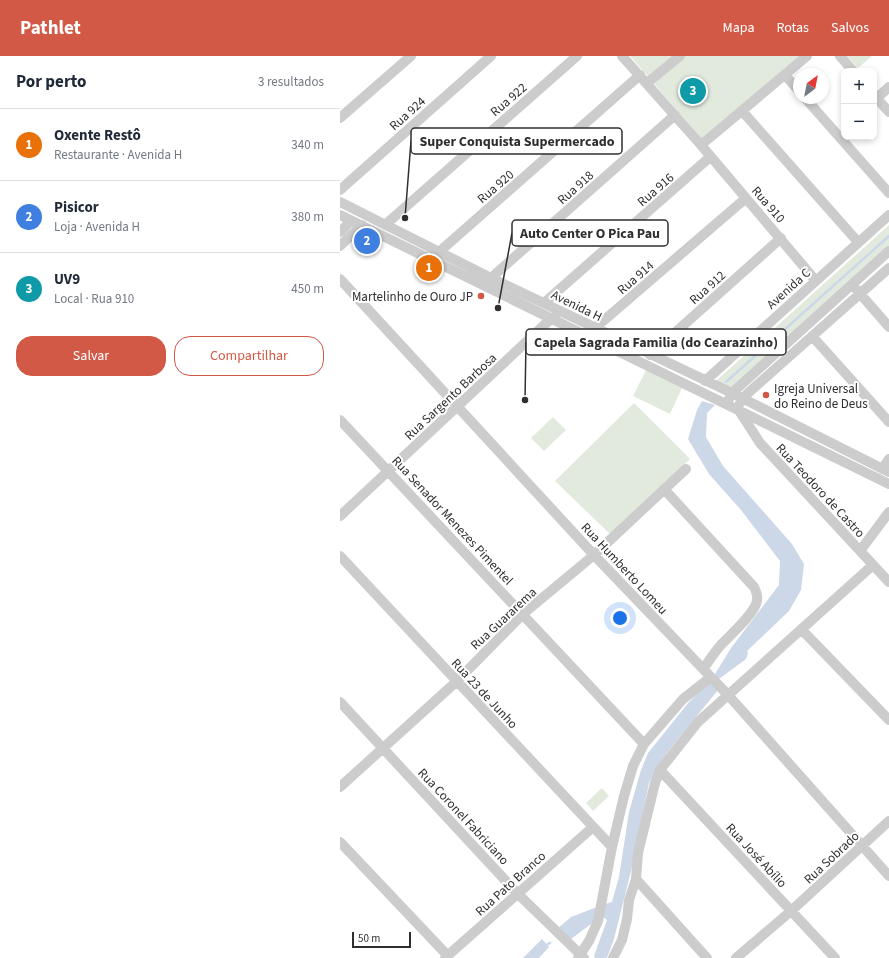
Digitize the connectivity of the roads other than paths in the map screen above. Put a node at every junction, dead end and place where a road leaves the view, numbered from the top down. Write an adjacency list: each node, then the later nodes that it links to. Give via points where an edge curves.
1 (410, 56): 19 (street)
2 (491, 56): 22 (street, Rua 924)
3 (577, 56): 29 (street, Rua 922)
4 (622, 56): 10 (street, Rua 910)
5 (680, 56): 10 (street, Rua 920)
6 (807, 56): 9 (street)
7 (840, 56): 8 (street)
8 (850, 68)
9 (785, 75): 11 (street); 16 (street)
10 (644, 79): 18 (street, Rua 910); 36 (street, Rua 920)
11 (793, 84)
12 (889, 87): 13 (street)
13 (877, 95)
14 (877, 98): 17 (street)
15 (811, 104): 23 (street)
16 (742, 112): 20 (street); 33 (street)
17 (889, 112)
18 (675, 115): 20 (street, Rua 910); 38 (street, Rua 918)
19 (340, 118)
20 (702, 145): 21 (street, Rua 910)
21 (710, 157): 24 (street, Rua 910); 43 (street, Rua 916)
22 (340, 190)
23 (889, 194)
24 (746, 198): 32 (street, Rua 910); 47 (street, Rua 914)
25 (340, 202): 29 (street, Avenida H)
26 (340, 215): 28 (street, Avenida H)
27 (889, 215): 33 (street, Avenida C)
28 (352, 221): 30 (street, Avenida H); 31 (street)
29 (385, 225): 36 (street, Avenida H)
30 (362, 226): 34 (street); 45 (street, Avenida H)
31 (340, 232)
32 (781, 238): 40 (street, Rua 910); 49 (street, Rua 912)
33 (858, 242): 40 (street, Avenida C)
34 (340, 246)
35 (889, 251): 41 (street)
36 (439, 252): 38 (street, Avenida H)
37 (889, 268): 42 (street)
38 (491, 278): 43 (street, Avenida H)
39 (340, 279): 54 (street, Rua Humberto Lomeu)
40 (816, 281): 50 (street, Avenida C)
41 (852, 285): 42 (street); 51 (street)
42 (860, 294): 46 (street); 48 (street)
43 (544, 303): 44 (street, Avenida H)
44 (559, 310): 45 (street, Rua Sargento Barbosa); 47 (street, Avenida H)
45 (552, 320): 53 (street, Avenida H); 54 (street, Rua Sargento Barbosa)
46 (889, 327)
47 (595, 328): 49 (street, Avenida H)
48 (812, 336): 52 (street); 57 (street)
49 (650, 355): 50 (street, Avenida H)
50 (705, 381): 51 (street, Avenida H)
51 (732, 393): 52 (street, Avenida H); 53 (street)
52 (742, 398): 55 (street); 58 (street, Avenida H)
53 (726, 404): 55 (street, Avenida H)
54 (457, 407): 63 (street, Rua Sargento Barbosa); 69 (street, Rua Humberto Lomeu)
55 (739, 411): 59 (street, Avenida H); 68 (street, Rua Teodoro de Castro, via 760,443)
56 (340, 420): 63 (street, Rua Senador Menezes Pimentel)
57 (889, 422)
58 (834, 445): 59 (street); 62 (street, Avenida H)
59 (829, 455): 64 (street, Avenida H)
60 (889, 460): 62 (street)
61 (686, 469): 65 (street, Rua Guararema)
62 (886, 470)
63 (388, 471): 67 (street, Rua Sargento Barbosa); 73 (street, Rua Senador Menezes Pimentel)
64 (889, 484)
65 (664, 489): 69 (street, Rua Guararema); 75 (street, via 754,587 757,594 758,601 738,629 720,646)
66 (889, 512): 68 (street)
67 (340, 516)
68 (860, 551): 71 (street, Rua Teodoro de Castro)
69 (594, 555): 73 (street, Rua Guararema); 75 (street, Rua Humberto Lomeu)
70 (340, 556): 77 (street, Rua 23 de Junho)
71 (873, 565): 72 (street, Rua Teodoro de Castro); 74 (street)
72 (889, 582)
73 (523, 614): 77 (street, Rua Guararema); 81 (street, Rua Senador Menezes Pimentel)
74 (802, 630): 78 (street); 80 (street)
75 (703, 668): 76 (street, Rua Humberto Lomeu)
76 (711, 677): 78 (street, Rua Humberto Lomeu); 81 (street, via 683,699)
77 (456, 682): 82 (street, Rua Guararema); 86 (street, Rua 23 de Junho)
78 (729, 696): 83 (street, via 698,722); 89 (street, Rua Humberto Lomeu)
79 (340, 702): 82 (street, Rua Coronel Fabriciano)
80 (889, 720)
81 (644, 744): 88 (street, via 633,766)
82 (383, 748): 84 (street, Rua Guararema); 92 (street, Rua Coronel Fabriciano)
83 (660, 770): 91 (street, via 638,853); 93 (street, Rua José Abílio)
84 (340, 787)
85 (889, 821): 89 (street, Rua Sobrado)
86 (593, 827): 88 (street, Rua 23 de Junho); 92 (street, Rua Pato Branco)
87 (340, 842): 94 (street)
88 (612, 847): 95 (street, via 598,922)
89 (861, 847): 90 (street, Rua Humberto Lomeu); 93 (street, Rua Sobrado)
90 (889, 876)
91 (636, 880): 96 (street, via 629,900 622,940); 97 (street)
92 (517, 893): 94 (street, Rua Pato Branco); 95 (street, Rua Coronel Fabriciano)
93 (791, 911): 98 (street, Rua Sobrado); 99 (street, Rua José Abílio)
94 (446, 957)
95 (579, 957)
96 (612, 958)
97 (707, 958)
98 (736, 958)
99 (835, 958)

